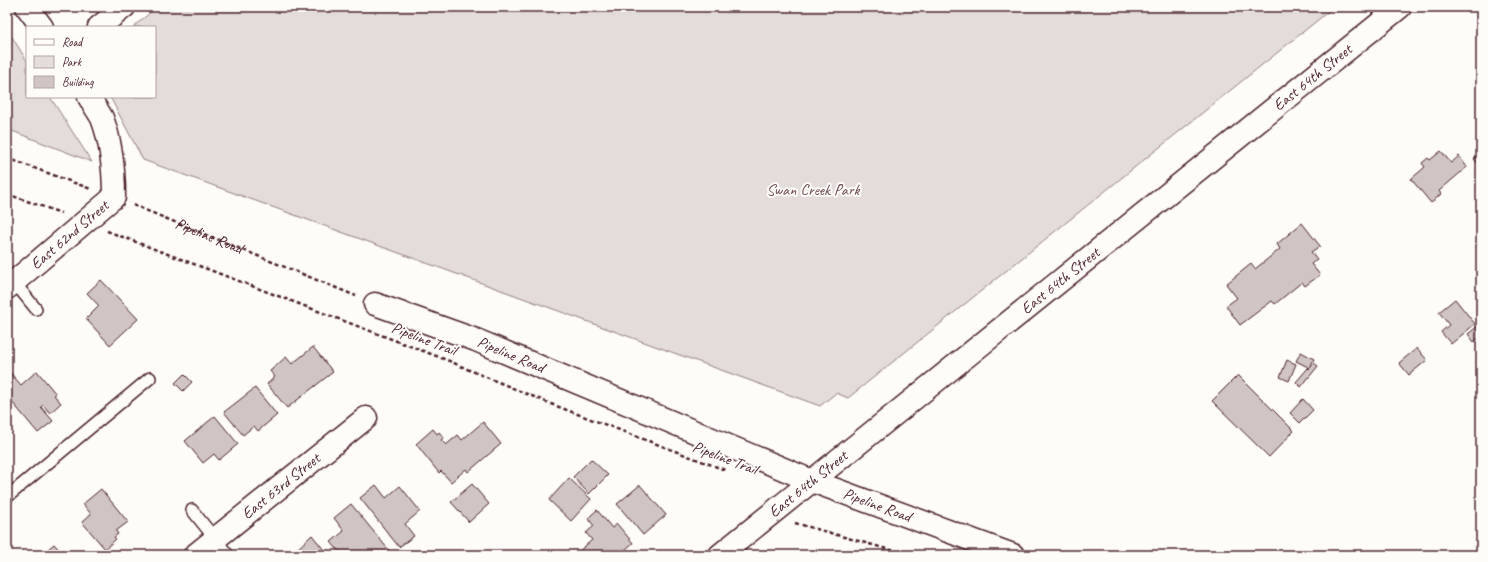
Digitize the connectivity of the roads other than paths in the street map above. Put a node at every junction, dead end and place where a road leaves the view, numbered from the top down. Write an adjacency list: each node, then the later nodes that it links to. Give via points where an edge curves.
1 (27, 7): 4 (street)
2 (124, 7): 5 (street)
3 (1400, 7): 12 (street, East 64th Street)
4 (41, 26)
5 (100, 26)
6 (90, 98): 7 (street, East 62nd Street, via 101,117 110,144 114,197)
7 (11, 285): 9 (lane)
8 (375, 304): 12 (street, Pipeline Road, via 476,340)
9 (36, 309)
10 (150, 378): 13 (lane)
11 (366, 418): 15 (street, East 63rd Street)
12 (812, 481): 17 (street, East 64th Street); 18 (street, Pipeline Road)
13 (7, 497)
14 (192, 510): 15 (lane)
15 (221, 547): 16 (street, East 63rd Street)
16 (195, 555)
17 (720, 555)
18 (1013, 555)

